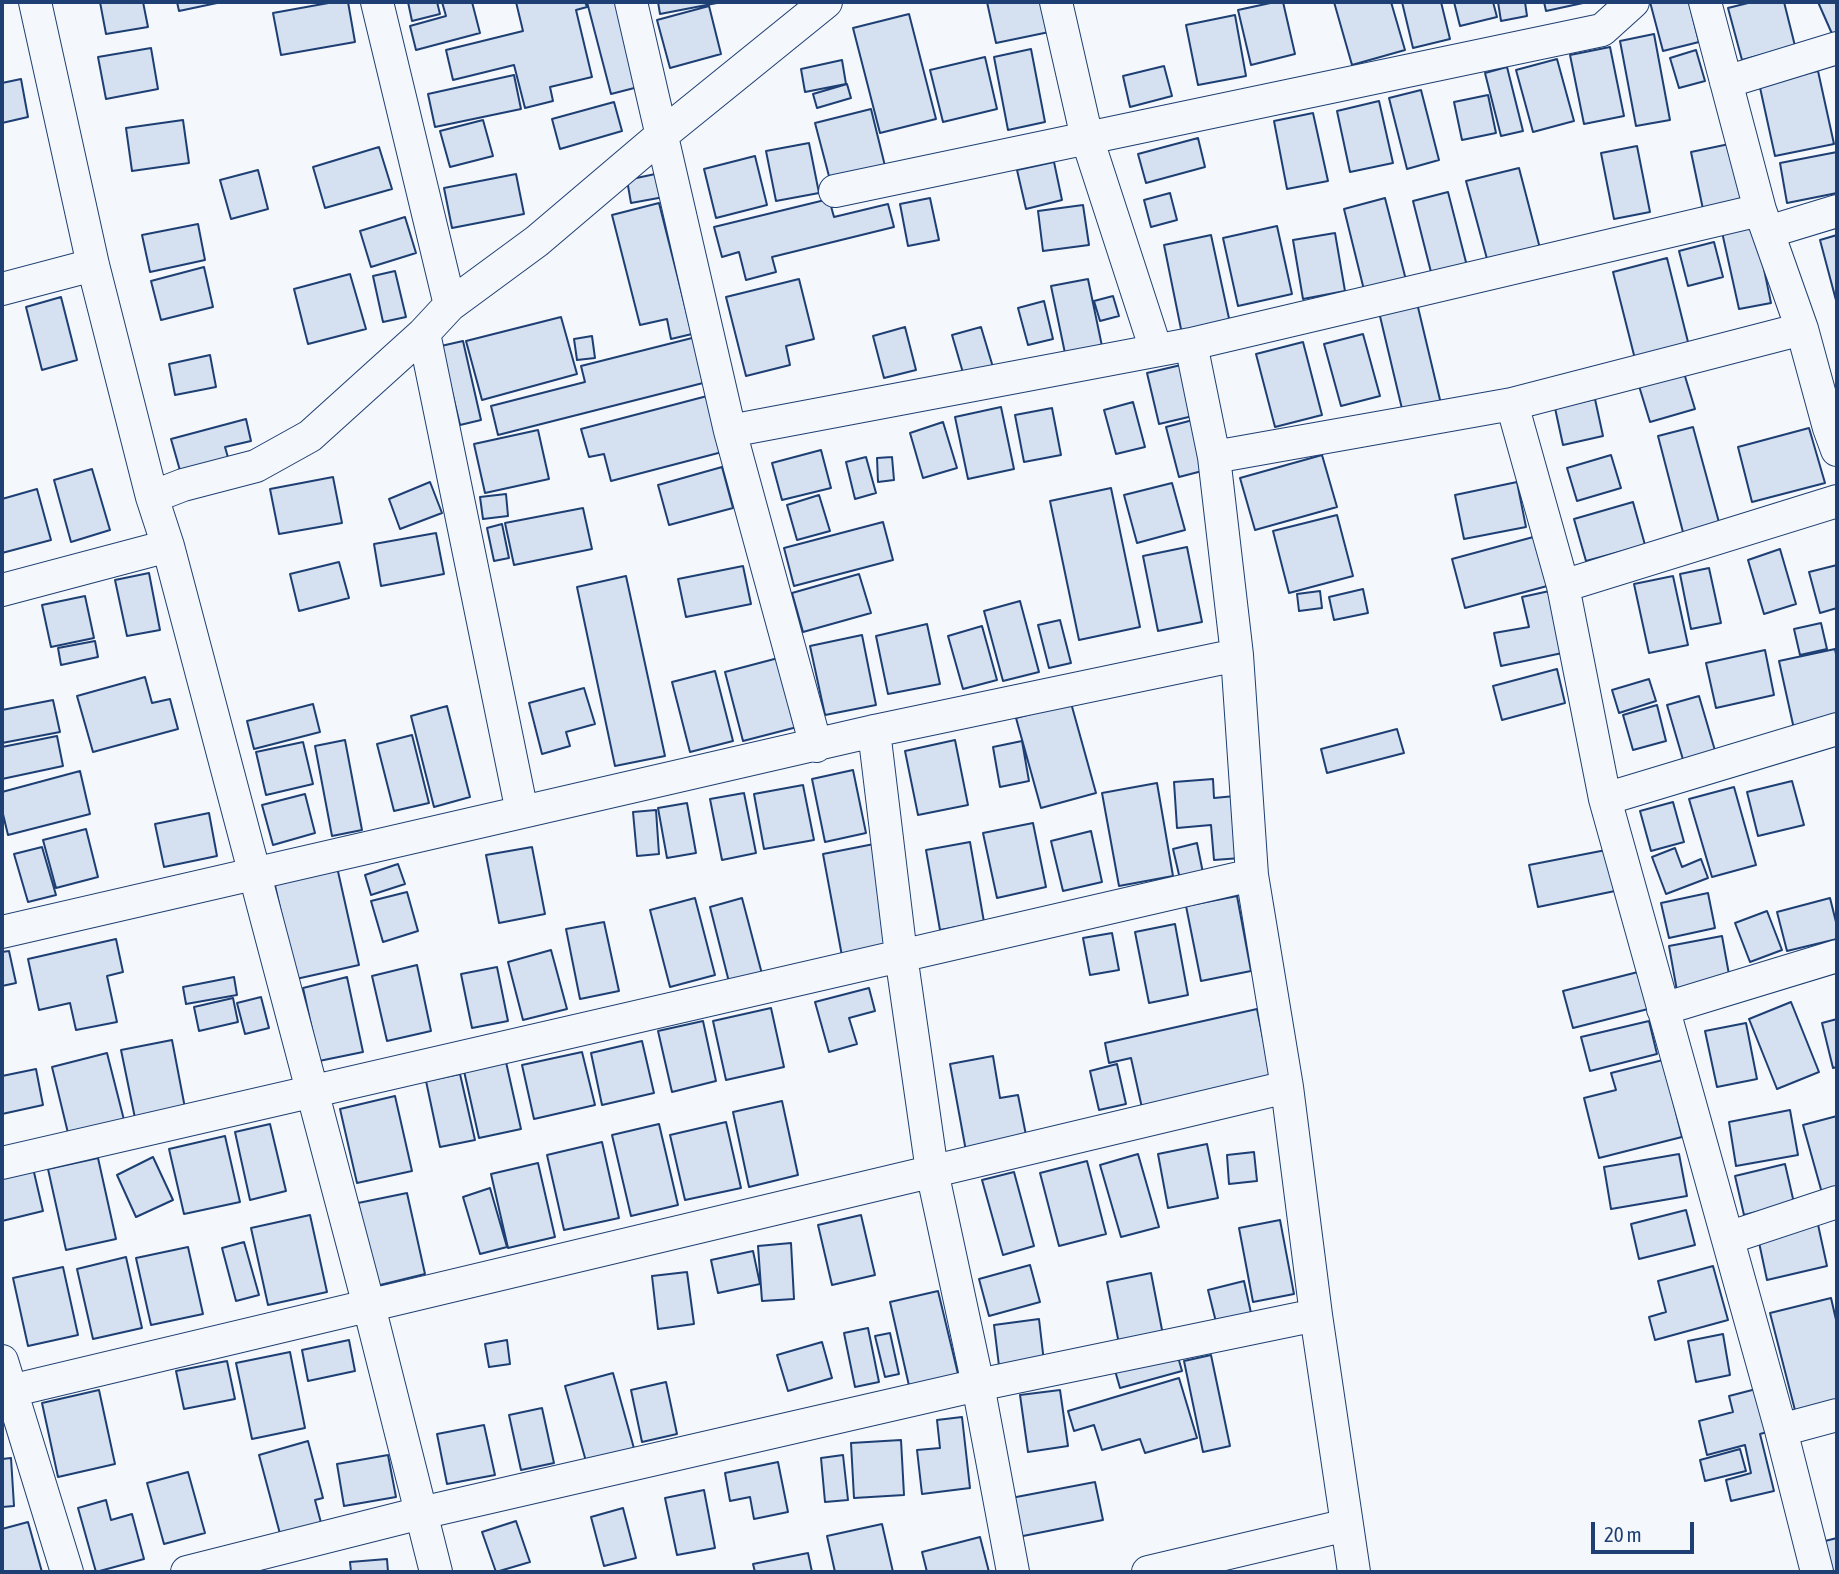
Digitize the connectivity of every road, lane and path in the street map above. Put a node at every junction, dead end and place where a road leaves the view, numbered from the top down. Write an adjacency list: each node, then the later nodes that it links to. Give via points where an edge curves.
1 (35, 2): 15 (street)
2 (377, 2): 17 (street)
3 (631, 2): 10 (street)
4 (826, 2): 10 (street)
5 (1055, 2): 11 (street)
6 (1633, 2): 11 (street, via 1602,30)
7 (1705, 2): 9 (street)
8 (1837, 48): 9 (street)
9 (1726, 82): 14 (street)
10 (663, 134): 17 (street, via 537,241); 23 (street)
11 (1087, 138): 12 (street); 21 (street)
12 (835, 191)
13 (1837, 211): 14 (street)
14 (1764, 221): 18 (street); 20 (street)
15 (93, 265): 16 (street); 26 (street)
16 (2, 289)
17 (450, 305): 19 (street)
18 (1802, 329): 22 (street); 24 (street)
19 (424, 333): 26 (street, via 310,436 256,466); 36 (street)
20 (1191, 344): 21 (street); 25 (street)
21 (1156, 350): 23 (street)
22 (1512, 404): 25 (street); 29 (street)
23 (730, 431): 34 (street)
24 (1837, 450)
25 (1214, 457): 31 (street)
26 (152, 497): 28 (street)
27 (1837, 501): 29 (street)
28 (168, 546): 30 (street); 37 (street)
29 (1563, 586): 35 (street)
30 (2, 590)
31 (1237, 655): 33 (street); 38 (street)
32 (1837, 729): 35 (street)
33 (874, 731): 34 (street); 40 (street)
34 (816, 746): 36 (street)
35 (1605, 799): 42 (street)
36 (522, 812): 37 (street)
37 (255, 874): 39 (street); 44 (street)
38 (1252, 874): 40 (street); 43 (street)
39 (2, 932)
40 (901, 956): 44 (street); 46 (street)
41 (1837, 956): 42 (street)
42 (1663, 1009): 48 (street)
43 (1287, 1087): 46 (street); 50 (street)
44 (312, 1091): 45 (street); 49 (street)
45 (2, 1163)
46 (932, 1171): 49 (street); 52 (street)
47 (1837, 1202): 48 (street)
48 (1728, 1238): 54 (street)
49 (369, 1306): 51 (street); 55 (street)
50 (1316, 1315): 52 (street); 56 (street)
51 (5, 1382): 57 (street)
52 (978, 1385): 55 (street); 60 (street)
53 (1837, 1415): 54 (street)
54 (1781, 1430): 63 (street)
55 (421, 1513): 58 (street); 59 (street)
56 (1347, 1525): 61 (street); 62 (street)
57 (67, 1572)
58 (187, 1572)
59 (436, 1572)
60 (1013, 1572)
61 (1148, 1572)
62 (1354, 1572)
63 (1817, 1572)

